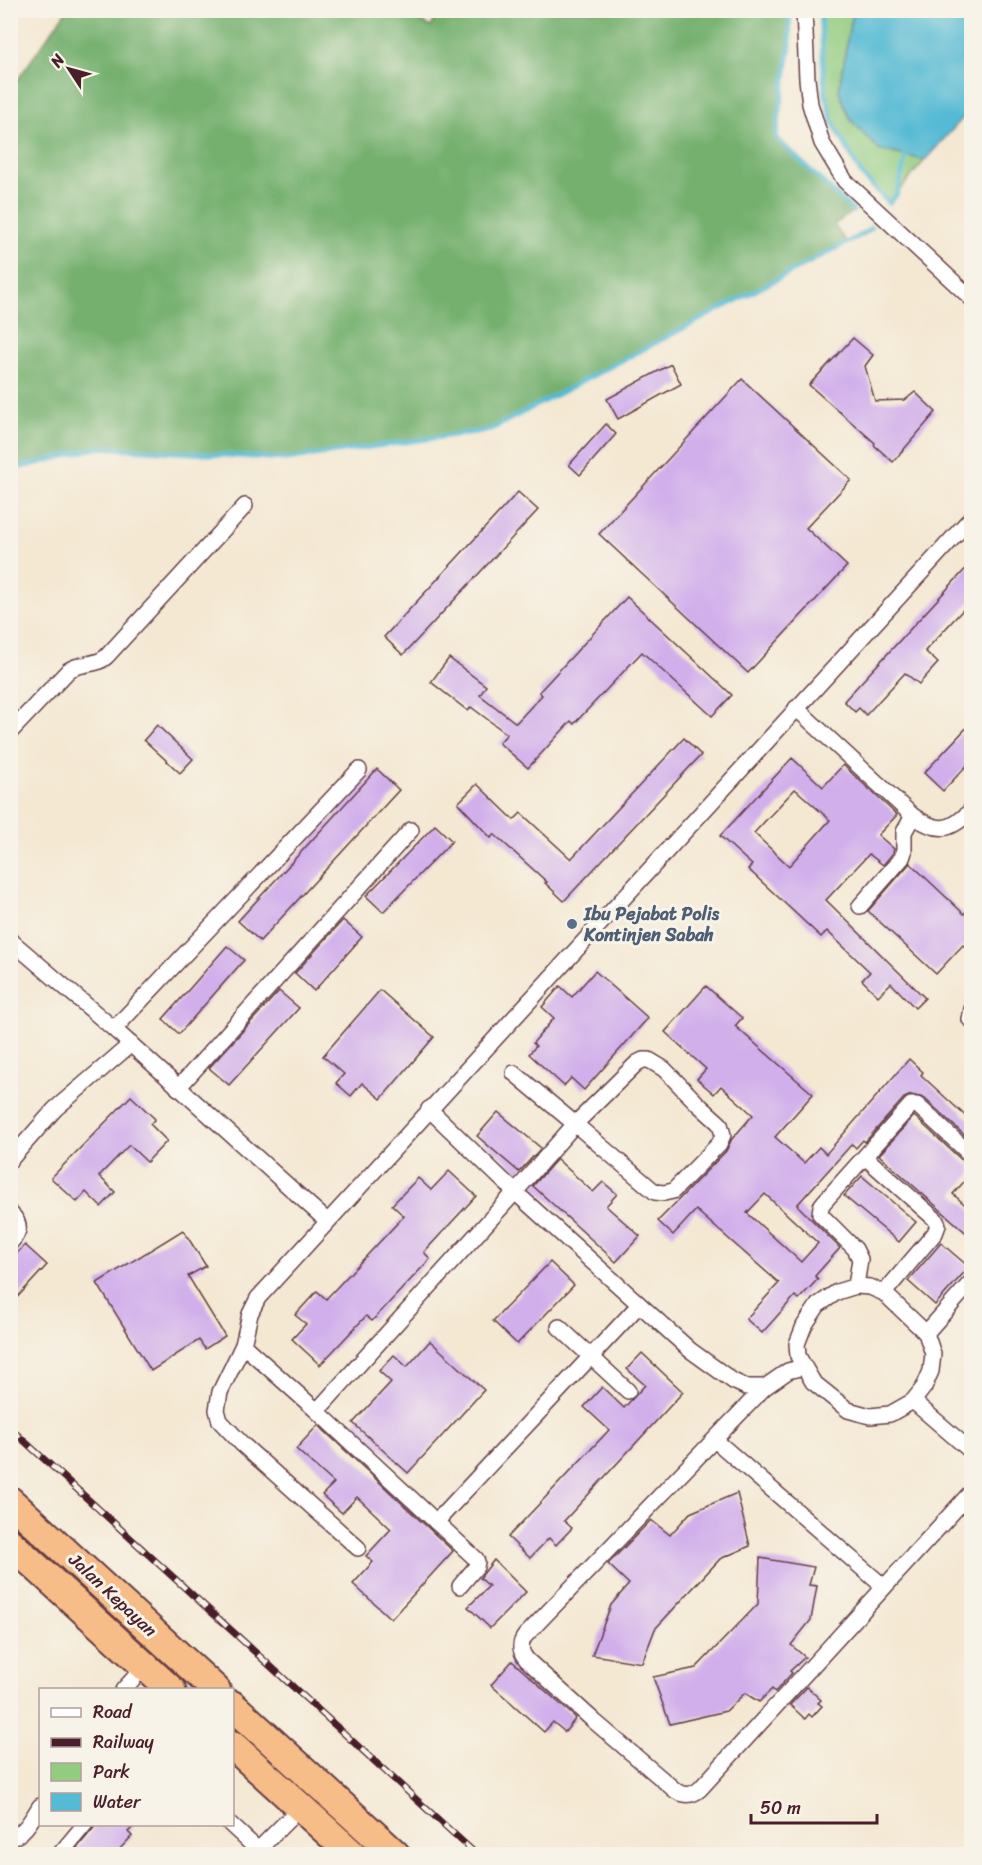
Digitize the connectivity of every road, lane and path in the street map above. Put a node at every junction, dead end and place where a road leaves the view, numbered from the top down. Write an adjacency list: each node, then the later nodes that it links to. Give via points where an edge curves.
1 (804, 10): 2 (street, via 810,104 822,143 845,181)
2 (972, 299)
3 (245, 506): 6 (street, via 106,657 69,670)
4 (972, 517): 5 (street)
5 (796, 708): 9 (street); 19 (street)
6 (10, 732)
7 (359, 770): 15 (street)
8 (972, 809): 9 (street, via 959,823 948,827 931,827)
9 (913, 816): 11 (street, via 904,832 902,858)
10 (411, 830): 18 (street)
11 (860, 906)
12 (10, 940): 15 (street)
13 (972, 1009): 14 (street)
14 (972, 1020)
15 (114, 1029): 16 (street)
16 (131, 1044): 18 (street); 23 (street, via 55,1109)
17 (514, 1073): 20 (street)
18 (178, 1088): 26 (street)
19 (429, 1109): 24 (street); 26 (street)
20 (574, 1124): 20 (street, via 655,1192 664,1194 673,1191 719,1144 723,1135 720,1124 650,1060 637,1063); 24 (street)
21 (972, 1156): 22 (street, via 915,1104)
22 (865, 1157): 29 (street, via 820,1210 855,1248 860,1259); 30 (street, via 935,1218 938,1225)
23 (10, 1160)
24 (515, 1192): 31 (street); 40 (street)
25 (10, 1213): 27 (street, via 19,1230)
26 (327, 1221): 34 (street, via 258,1298)
27 (10, 1243)
28 (972, 1281): 33 (street)
29 (856, 1286): 30 (street); 36 (street, via 837,1292 818,1305 804,1326 797,1344)
30 (884, 1293): 33 (street)
31 (639, 1305): 35 (street); 37 (street, via 724,1376 746,1387)
32 (559, 1327): 35 (street)
33 (926, 1333): 39 (street, via 933,1354 931,1371)
34 (243, 1345): 40 (street); 47 (street, via 220,1392 220,1421)
35 (590, 1356): 38 (street); 45 (street)
36 (803, 1367): 37 (street, via 788,1371); 39 (street, via 813,1382 848,1410 870,1416 890,1414)
37 (765, 1387): 41 (street)
38 (628, 1391)
39 (913, 1401): 42 (street)
40 (317, 1411): 45 (street)
41 (715, 1440): 49 (street); 49 (street, via 525,1636 521,1648 527,1660 594,1721 681,1794 696,1792)
42 (972, 1452)
43 (972, 1491): 49 (street)
44 (10, 1501): 53 (highway, Jalan Kepayan)
45 (436, 1522): 48 (street, via 476,1559 476,1567)
46 (10, 1543): 50 (highway, Jalan Kepayan)
47 (358, 1548)
48 (460, 1586)
49 (884, 1587)
50 (145, 1666): 51 (street); 52 (highway, Jalan Kepayan)
51 (124, 1688)
52 (170, 1688)
53 (215, 1688)
54 (234, 1707): 64 (highway)
55 (234, 1747): 56 (highway)
56 (301, 1807): 61 (street); 63 (highway)
57 (39, 1808): 60 (street, via 26,1827)
58 (83, 1826): 62 (street)
59 (232, 1826): 61 (street)
60 (10, 1838)
61 (256, 1852)
62 (60, 1854)
63 (351, 1854)
64 (395, 1854)

